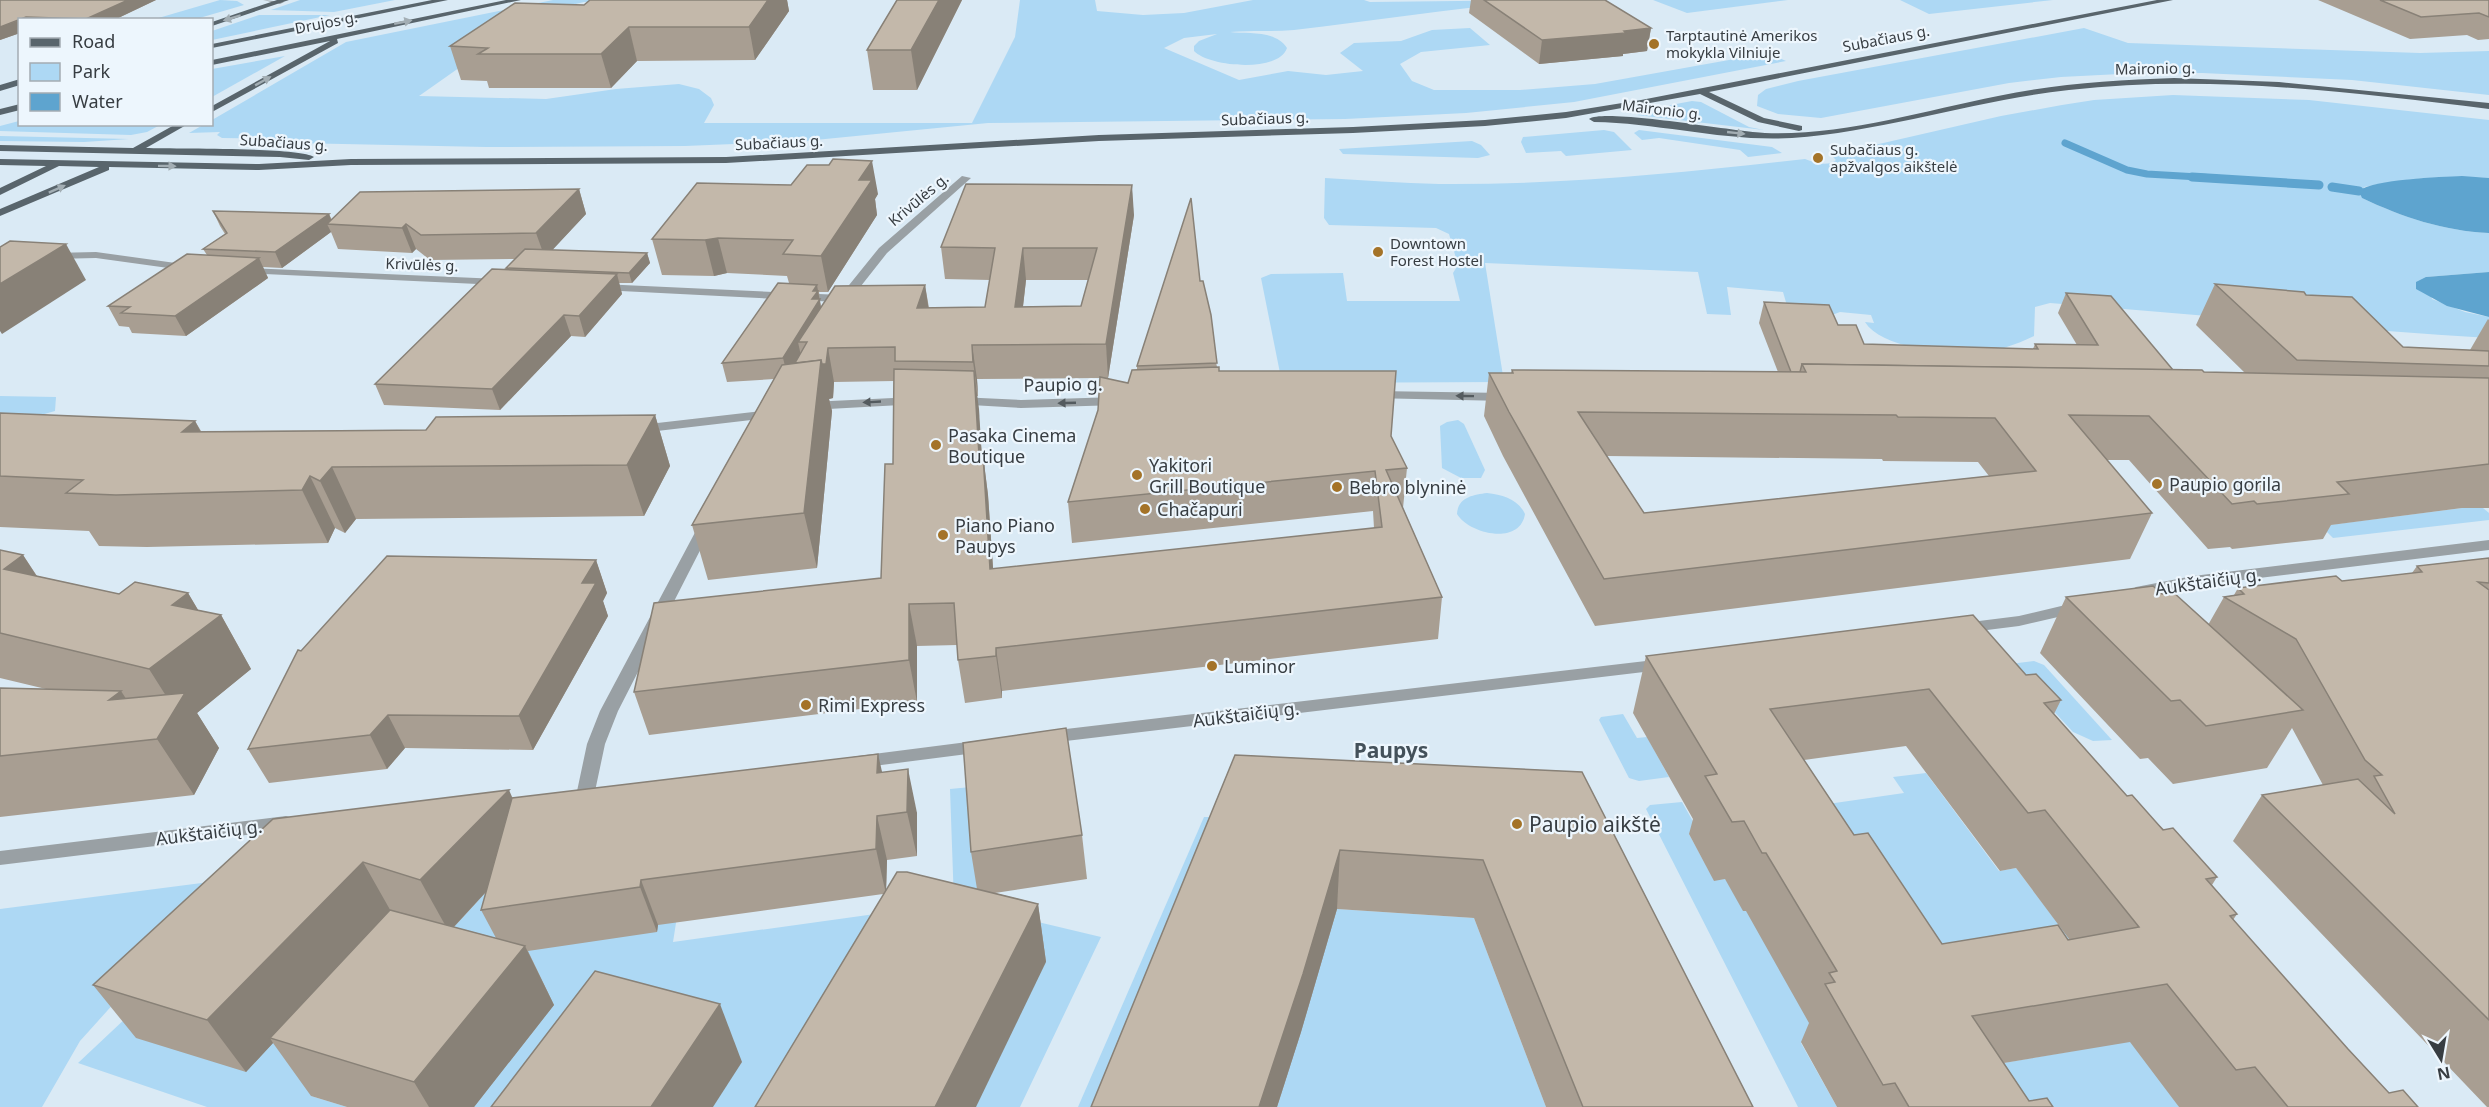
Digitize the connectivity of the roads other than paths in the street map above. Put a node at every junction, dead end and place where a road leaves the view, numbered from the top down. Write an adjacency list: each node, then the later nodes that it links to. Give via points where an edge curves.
1 (267, 0): 6 (street)
2 (408, 0): 16 (main road, one-way to 2)
3 (444, 0): 8 (main road, Drujos g.)
4 (517, 0): 9 (main road, Drujos g., one-way to 4)
5 (2169, 0): 13 (main road, Subačiaus g.)
6 (282, 1): 7 (main road, one-way to 7)
7 (213, 24)
8 (213, 46)
9 (213, 62)
10 (18, 83): 12 (main road)
11 (18, 88): 12 (main road)
12 (0, 91)
13 (1701, 91): 18 (main road, Subačiaus g.); 20 (main road, Maironio g., via 1761,120)
14 (2489, 106): 20 (main road, Maironio g., via 2314,88 2139,82 2031,92 1876,125)
15 (18, 108): 17 (main road)
16 (213, 108)
17 (0, 112)
18 (1531, 119): 20 (main road, Maironio g., one-way to 20, via 1618,118 1763,135); 25 (main road, Subačiaus g., via 726,160)
19 (180, 126): 23 (main road)
20 (1826, 131)
21 (0, 148): 22 (main road, Subačiaus g.)
22 (83, 149): 23 (main road, Subačiaus g.); 26 (main road)
23 (135, 151): 25 (main road, Subačiaus g., via 280,154); 27 (main road)
24 (0, 162): 26 (main road, Subačiaus g.)
25 (351, 162): 27 (main road, Subačiaus g., one-way to 25, via 259,167)
26 (58, 164): 27 (main road, Subačiaus g.); 29 (main road)
27 (108, 166): 30 (main road, one-way to 27)
28 (966, 178): 35 (street, Krivūlės g., via 900,232 841,304)
29 (0, 192)
30 (0, 213)
31 (45, 257): 32 (street, via 96,255)
32 (198, 269)
33 (231, 270): 34 (street, Krivūlės g.)
34 (510, 283)
35 (593, 287)
36 (1361, 395): 37 (street, one-way to 36)
37 (1515, 397)
38 (928, 400): 41 (street, one-way to 41)
39 (948, 401): 40 (street, Paupio g., one-way to 39)
40 (1136, 401)
41 (802, 408)
42 (630, 430): 43 (street, via 775,411)
43 (757, 430)
44 (713, 511): 54 (street, via 609,711 596,744)
45 (2489, 545): 46 (street, Aukštaičių g., via 2173,584)
46 (2123, 594)
47 (2090, 604): 48 (street, via 2019,621)
48 (1942, 630)
49 (1683, 662): 50 (street, Aukštaičių g.)
50 (1029, 740)
51 (1005, 743): 52 (street)
52 (839, 764)
53 (606, 794): 54 (street)
54 (585, 796): 55 (street)
55 (564, 799)
56 (302, 822): 57 (street, Aukštaičių g.)
57 (0, 858)

